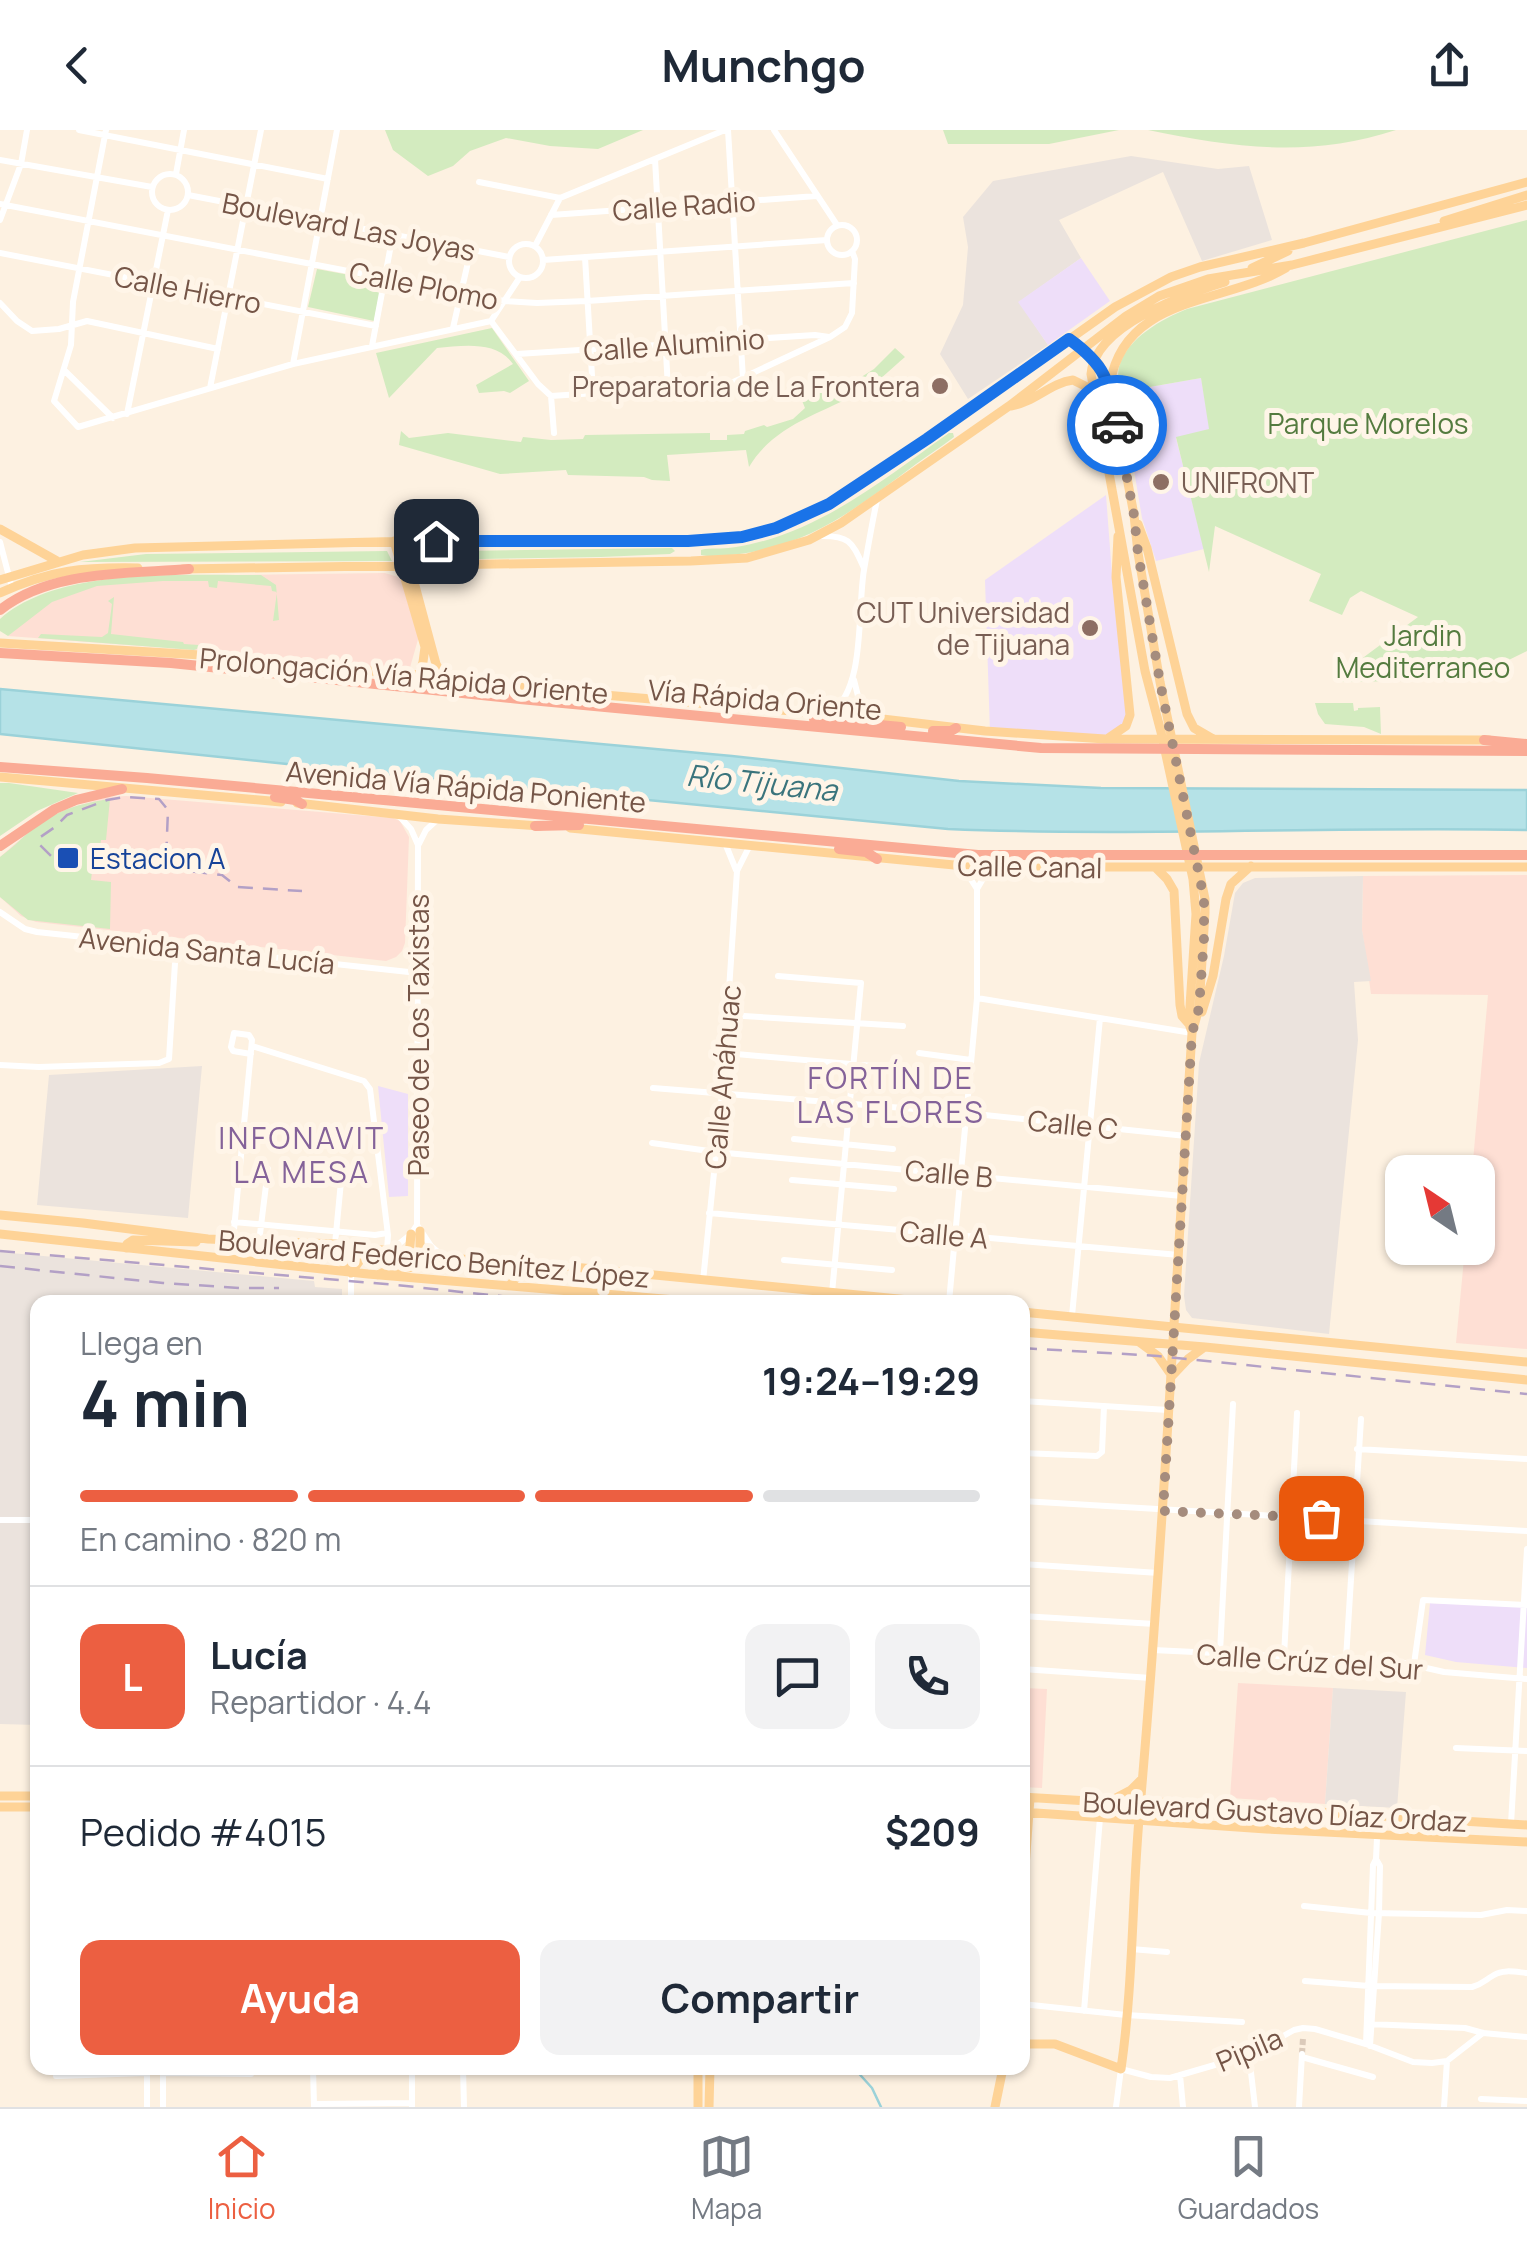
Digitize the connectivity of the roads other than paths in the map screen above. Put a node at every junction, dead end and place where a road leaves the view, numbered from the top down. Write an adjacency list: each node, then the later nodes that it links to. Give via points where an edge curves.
1 (27, 130): 12 (street)
2 (80, 130): 8 (street)
3 (184, 130): 9 (street)
4 (261, 130): 13 (street)
5 (337, 130): 16 (street)
6 (726, 130): 10 (street); 24 (street)
7 (774, 130): 22 (street)
8 (106, 132): 9 (street); 15 (street)
9 (180, 150): 13 (street); 14 (street)
10 (655, 159): 23 (street); 28 (street)
11 (0, 160): 12 (street)
12 (20, 164): 15 (street); 25 (street)
13 (254, 164): 16 (street); 27 (street)
14 (176, 174): 19 (street, via 163,175); 20 (street)
15 (97, 177): 19 (street); 33 (street)
16 (328, 179): 32 (street)
17 (479, 182): 23 (street)
18 (1527, 182): 39 (main road)
19 (152, 187): 29 (street, via 156,203)
20 (188, 195): 27 (street, Boulevard Las Joyas); 29 (street)
21 (1527, 195): 35 (main road)
22 (816, 196): 24 (street, Calle Radio); 34 (street)
23 (560, 198): 30 (street)
24 (732, 202): 28 (street, Calle Radio); 41 (street)
25 (3, 204): 31 (street); 33 (street, Calle Plomo)
26 (1527, 205): 35 (main road)
27 (246, 206): 32 (street, Boulevard Las Joyas); 42 (street)
28 (658, 207): 30 (street, Calle Radio); 45 (street)
29 (168, 210): 37 (street)
30 (551, 215): 40 (street)
31 (0, 220)
32 (320, 220): 36 (street, Boulevard Las Joyas); 50 (street)
33 (88, 221): 37 (street, Calle Plomo); 52 (street)
34 (837, 226): 38 (street); 44 (street, via 854,230)
35 (1434, 228): 51 (main road)
36 (393, 234): 43 (street, Boulevard Las Joyas); 55 (street)
37 (163, 236): 42 (street, Calle Plomo); 56 (street)
38 (827, 240): 41 (street); 44 (street, via 838,255)
39 (1304, 243): 53 (main road); 73 (main road, via 1171,277)
40 (535, 246): 47 (street, via 519,245); 49 (street)
41 (735, 246): 45 (street); 58 (street)
42 (238, 250): 50 (street, Calle Plomo); 61 (street)
43 (471, 250): 47 (street, Boulevard Las Joyas); 59 (street)
44 (852, 251): 57 (street)
45 (660, 252): 48 (street); 60 (street)
46 (0, 253): 52 (street, Calle Hierro)
47 (509, 257): 54 (street)
48 (584, 257): 49 (street); 63 (street)
49 (544, 260): 54 (street, via 536,275)
50 (312, 264): 55 (street, Calle Plomo); 65 (street)
51 (1292, 265): 53 (main road); 85 (main road, via 1146,324 1119,352)
52 (80, 268): 56 (street, Calle Hierro); 68 (street)
53 (1240, 274): 78 (main road, via 1159,296); 81 (main road, via 1144,316)
54 (520, 277): 62 (street)
55 (384, 278): 59 (street, Calle Plomo); 69 (street)
56 (154, 283): 61 (street, Calle Hierro); 71 (street)
57 (854, 283): 58 (street, Calle Plomo); 72 (street, via 852,313)
58 (738, 291): 60 (street, Calle Plomo); 74 (street)
59 (462, 292): 62 (street, Calle Plomo); 70 (street)
60 (663, 296): 63 (street, Calle Plomo); 75 (street)
61 (228, 297): 65 (street, Calle Hierro); 77 (street)
62 (504, 300): 63 (street, Calle Plomo); 67 (street)
63 (587, 301): 79 (street)
64 (0, 304): 66 (street); 68 (street, via 32,331)
65 (303, 312): 69 (street, Calle Hierro); 82 (street)
66 (0, 316)
67 (491, 320): 70 (street); 80 (street)
68 (71, 325): 71 (street, via 87,321); 83 (street)
69 (376, 326): 76 (street)
70 (453, 328): 76 (street)
71 (144, 332): 77 (street); 92 (street)
72 (830, 337): 74 (street, Calle Aluminio); 84 (street)
73 (1069, 339): 78 (main road); 94 (main road)
74 (741, 340): 75 (street, Calle Aluminio); 84 (street)
75 (666, 345): 79 (street, Calle Aluminio); 87 (street)
76 (372, 346): 82 (street)
77 (218, 349): 86 (street)
78 (1083, 349): 81 (main road); 91 (main road)
79 (590, 350): 80 (street, Calle Aluminio); 88 (street)
80 (517, 354): 89 (street)
81 (1094, 360): 85 (main road); 90 (main road)
82 (293, 364): 86 (street)
83 (64, 370): 93 (street); 93 (street, via 54,401 76,426)
84 (743, 378): 87 (street)
85 (1110, 387): 98 (main road)
86 (210, 388): 92 (street)
87 (668, 388): 88 (street)
88 (593, 394): 89 (street)
89 (551, 396): 95 (street)
90 (1095, 397): 91 (main road, via 1073,380); 99 (main road)
91 (1009, 406): 96 (main road)
92 (127, 414): 93 (street)
93 (113, 418)
94 (956, 420): 96 (main road, via 954,440); 102 (main road, via 829,504 742,537)
95 (554, 433)
96 (932, 460): 97 (main road)
97 (877, 499): 101 (main road); 107 (street)
98 (1134, 515): 124 (main road); 127 (main road, via 1187,714 1194,728)
99 (1119, 523): 124 (main road, via 1145,671); 125 (main road, via 1116,577 1130,715 1126,726)
100 (0, 528): 104 (main road)
101 (816, 536): 105 (main road, via 737,559); 107 (street, via 851,542)
102 (398, 541): 104 (main road, via 135,548); 105 (main road)
103 (0, 542): 108 (street)
104 (57, 562): 108 (main road)
105 (405, 566): 106 (main road); 116 (main road, via 424,646); 117 (main road)
106 (189, 569): 108 (main road, via 83,568); 110 (highway, via 47,585)
107 (864, 569): 115 (street)
108 (7, 582): 109 (main road)
109 (0, 593)
110 (0, 610)
111 (0, 644): 114 (main road, Prolongación Vía Rápida Oriente)
112 (0, 653): 113 (highway, Vía Rápida Oriente)
113 (172, 662): 114 (highway); 119 (highway, Vía Rápida Oriente)
114 (303, 665): 116 (main road, Prolongación Vía Rápida Oriente)
115 (853, 674): 120 (street, via 842,704); 121 (street, via 856,696)
116 (419, 676): 117 (main road, Prolongación Vía Rápida Oriente)
117 (443, 677): 118 (main road, Prolongación Vía Rápida Oriente)
118 (581, 693): 119 (highway); 120 (main road, Prolongación Vía Rápida Oriente)
119 (689, 714): 122 (highway, Vía Rápida Oriente)
120 (827, 715): 121 (main road, Prolongación Vía Rápida Oriente)
121 (874, 718): 123 (main road, Prolongación Vía Rápida Oriente)
122 (796, 724): 123 (highway, via 812,719); 128 (highway, Vía Rápida Oriente, via 1041,748)
123 (956, 728): 125 (main road, Prolongación Vía Rápida Oriente)
124 (1165, 731): 161 (main road, via 1197,879)
125 (1105, 739): 127 (main road, Prolongación Vía Rápida Oriente)
126 (1484, 740): 127 (main road, Prolongación Vía Rápida Oriente); 128 (highway)
127 (1220, 741)
128 (1527, 745)
129 (0, 766): 131 (highway, Avenida Vía Rápida Poniente)
130 (0, 777): 132 (main road, Avenida Vía Rápida Poniente)
131 (212, 784): 133 (highway); 136 (highway, Avenida Vía Rápida Poniente)
132 (122, 789): 133 (main road, Avenida Vía Rápida Poniente); 142 (highway, via 55,809)
133 (302, 804): 134 (main road, Avenida Vía Rápida Poniente)
134 (398, 815): 135 (main road, Avenida Vía Rápida Poniente); 140 (street)
135 (438, 819): 137 (main road, Avenida Vía Rápida Poniente); 140 (street)
136 (632, 824): 137 (highway); 138 (highway, Avenida Vía Rápida Poniente)
137 (535, 826): 139 (main road, Calle Canal)
138 (740, 833): 143 (highway); 144 (highway, Avenida Vía Rápida Poniente, via 998,856)
139 (725, 843): 141 (main road, Calle Canal); 150 (street, Calle Anáhuac)
140 (418, 845): 154 (street, Paseo de Los Taxistas)
141 (750, 845): 143 (main road, Calle Canal); 150 (street, Calle Anáhuac)
142 (0, 846)
143 (877, 859): 146 (main road, Calle Canal)
144 (1527, 861): 148 (highway)
145 (1251, 866): 147 (main road, Calle Canal); 148 (main road, Calle Canal); 161 (main road, via 1230,884 1209,994)
146 (963, 867): 149 (main road, Calle Canal); 151 (street)
147 (1155, 867): 149 (main road, Calle Canal); 161 (main road, via 1174,892 1180,1005)
148 (1483, 867)
149 (990, 868): 151 (street)
150 (737, 871): 157 (street, Calle Anáhuac)
151 (977, 889): 156 (street)
152 (0, 912): 153 (street, Avenida Santa Lucía, via 33,931)
153 (176, 947): 154 (street, Avenida Santa Lucía); 166 (street, via 168,1060)
154 (418, 973): 193 (street, Paseo de Los Taxistas)
155 (778, 976): 159 (street, via 861,983)
156 (977, 998): 158 (street); 164 (street)
157 (728, 1015): 159 (street); 162 (street, Calle Anáhuac)
158 (1100, 1018): 161 (street); 172 (street)
159 (858, 1023): 160 (street); 165 (street)
160 (903, 1026)
161 (1192, 1027): 173 (main road)
162 (725, 1052): 165 (street); 169 (street, Calle Anáhuac)
163 (919, 1053): 164 (street)
164 (971, 1060): 171 (street)
165 (853, 1064): 167 (street); 170 (street)
166 (0, 1065)
167 (908, 1070)
168 (654, 1088): 169 (street, Calle C)
169 (722, 1094): 170 (street, Calle C); 178 (street, Calle Anáhuac)
170 (850, 1102): 171 (street, Calle C); 176 (street)
171 (966, 1113): 172 (street, Calle C); 182 (street)
172 (1089, 1126): 173 (street, Calle C); 185 (street)
173 (1186, 1136): 187 (main road)
174 (794, 1139): 176 (street)
175 (652, 1144): 178 (street, Calle B)
176 (846, 1144): 177 (street); 179 (street)
177 (893, 1149)
178 (716, 1152): 179 (street, Calle B); 188 (street, Calle Anáhuac)
179 (844, 1164): 182 (street, Calle B); 184 (street)
180 (268, 1169): 191 (street)
181 (342, 1170): 194 (street)
182 (960, 1174): 185 (street, Calle B); 197 (street)
183 (792, 1180): 184 (street)
184 (842, 1184): 186 (street); 192 (street)
185 (1085, 1185): 187 (street, Calle B); 202 (street)
186 (894, 1189)
187 (1182, 1196): 205 (main road)
188 (710, 1213): 192 (street, Calle A); 215 (street, Calle Anáhuac)
189 (0, 1216): 198 (main road, Boulevard Federico Benítez López)
190 (234, 1222): 191 (street); 195 (street, via 251,1050 368,1084); 198 (street)
191 (262, 1224): 194 (street); 199 (street)
192 (838, 1224): 197 (street, Calle A); 211 (street)
193 (416, 1230): 204 (street); 206 (main road); 207 (street)
194 (336, 1231): 195 (street); 201 (street)
195 (388, 1233): 204 (street)
196 (0, 1234): 203 (main road, Boulevard Federico Benítez López)
197 (955, 1234): 202 (street, Calle A); 221 (street)
198 (228, 1241): 199 (main road, Boulevard Federico Benítez López); 203 (main road, via 133,1240)
199 (258, 1243): 200 (main road, Boulevard Federico Benítez López)
200 (279, 1244): 201 (main road, Boulevard Federico Benítez López); 213 (main road, via 336,1257)
201 (335, 1244): 204 (main road, Boulevard Federico Benítez López)
202 (1080, 1246): 205 (street, Calle A); 223 (street)
203 (126, 1248): 213 (main road, Boulevard Federico Benítez López)
204 (389, 1251): 206 (main road, Boulevard Federico Benítez López)
205 (1179, 1255): 224 (main road)
206 (414, 1256): 207 (main road, Boulevard Federico Benítez López); 208 (main road); 213 (main road, via 365,1256); 214 (main road, via 420,1264)
207 (444, 1258): 208 (main road, Boulevard Federico Benítez López)
208 (476, 1260): 210 (main road, Boulevard Federico Benítez López)
209 (784, 1260): 211 (street)
210 (518, 1262): 215 (main road, Boulevard Federico Benítez López); 216 (main road, via 522,1271)
211 (835, 1264): 212 (street); 217 (street)
212 (892, 1270)
213 (351, 1273): 214 (main road, Boulevard Federico Benítez López); 218 (street)
214 (378, 1275): 216 (main road, Boulevard Federico Benítez López)
215 (702, 1282): 217 (main road, Boulevard Federico Benítez López)
216 (510, 1285): 219 (main road, Boulevard Federico Benítez López)
217 (832, 1293): 220 (main road, Boulevard Federico Benítez López)
218 (351, 1295)
219 (621, 1295)
220 (854, 1295)
221 (950, 1295)
222 (1030, 1313): 223 (main road)
223 (1072, 1316): 224 (main road)
224 (1175, 1327): 227 (main road); 229 (main road)
225 (1030, 1333): 226 (main road)
226 (1139, 1342): 227 (main road); 230 (main road)
227 (1174, 1344): 228 (main road); 230 (main road)
228 (1205, 1347): 230 (main road); 231 (main road)
229 (1527, 1362)
230 (1172, 1376): 235 (main road)
231 (1527, 1380)
232 (1030, 1401): 234 (street)
233 (1233, 1404): 243 (street)
234 (1104, 1406): 235 (street); 239 (street, via 1097,1456)
235 (1170, 1410): 242 (main road)
236 (1297, 1414): 244 (street)
237 (1360, 1419): 238 (street)
238 (1358, 1449): 240 (street); 247 (street)
239 (1030, 1452)
240 (1527, 1459)
241 (1030, 1503): 242 (street)
242 (1163, 1511): 243 (street); 251 (main road)
243 (1228, 1513): 244 (street); 256 (street)
244 (1290, 1516): 247 (street); 257 (street)
245 (0, 1520): 246 (street)
246 (30, 1520)
247 (1353, 1521): 248 (street); 258 (street)
248 (1527, 1530)
249 (1527, 1549): 252 (street)
250 (1030, 1565): 251 (street)
251 (1159, 1573): 254 (main road)
252 (1526, 1605): 259 (street, via 1426,1599); 262 (street)
253 (1030, 1616): 254 (street)
254 (1155, 1624): 255 (main road)
255 (1153, 1650): 256 (street, Calle Crúz del Sur); 261 (main road)
256 (1220, 1652): 257 (street, Calle Crúz del Sur)
257 (1284, 1656): 258 (street, Calle Crúz del Sur)
258 (1346, 1659): 259 (street, Calle Crúz del Sur)
259 (1414, 1664): 262 (street, Calle Crúz del Sur)
260 (1030, 1670): 261 (street)
261 (1151, 1678): 266 (main road)
262 (1523, 1678): 264 (street)
263 (1456, 1748): 264 (street)
264 (1516, 1750): 265 (street); 278 (street)
265 (1527, 1751)
266 (1143, 1777): 270 (main road); 271 (main road)
267 (0, 1796): 268 (main road)
268 (30, 1796)
269 (1030, 1797): 271 (main road, Boulevard Gustavo Díaz Ordaz)
270 (1142, 1801): 271 (main road, Boulevard Gustavo Díaz Ordaz); 275 (main road, Boulevard Gustavo Díaz Ordaz); 277 (main road)
271 (1105, 1802)
272 (0, 1807): 273 (main road)
273 (30, 1807)
274 (1030, 1816): 276 (main road, Boulevard Gustavo Díaz Ordaz)
275 (1378, 1817): 278 (main road, Boulevard Gustavo Díaz Ordaz); 280 (street)
276 (1100, 1818): 277 (main road, Boulevard Gustavo Díaz Ordaz); 291 (street)
277 (1139, 1820): 280 (main road, Boulevard Gustavo Díaz Ordaz); 285 (main road)
278 (1511, 1824): 279 (main road, Boulevard Gustavo Díaz Ordaz)
279 (1527, 1825)
280 (1378, 1834): 281 (main road, Boulevard Gustavo Díaz Ordaz); 284 (street)
281 (1527, 1842)
282 (1304, 1906): 284 (street)
283 (1527, 1911): 284 (street)
284 (1375, 1913): 289 (street)
285 (1132, 1950): 286 (street); 292 (main road)
286 (1167, 1952)
287 (1527, 1973): 289 (street, via 1502,1971 1472,1987)
288 (1304, 1982): 289 (street)
289 (1372, 1986): 294 (street)
290 (1030, 2005): 291 (street)
291 (1084, 2010): 292 (street)
292 (1126, 2015): 293 (street); 301 (main road)
293 (1242, 2022)
294 (1370, 2024): 295 (street); 298 (street)
295 (1483, 2033): 296 (street); 300 (street)
296 (1527, 2037)
297 (1030, 2044): 301 (main road, Pipila, via 1055,2044)
298 (1368, 2045): 299 (street, Pipila, via 1315,2029 1294,2030); 300 (street, Pipila, via 1413,2062)
299 (1249, 2055): 311 (street, Pipila); 326 (street)
300 (1447, 2061): 328 (street)
301 (1121, 2069): 311 (street, Pipila); 324 (street)
302 (71, 2075): 312 (street)
303 (147, 2075): 318 (street)
304 (163, 2075): 319 (street)
305 (313, 2075): 317 (street)
306 (412, 2075): 316 (street)
307 (463, 2075): 320 (street)
308 (698, 2075): 321 (main road)
309 (710, 2075): 322 (main road)
310 (1002, 2075): 323 (main road)
311 (1180, 2075): 325 (street)
312 (56, 2076)
313 (1373, 2077): 327 (street, via 1302,2056)
314 (1481, 2099): 315 (street)
315 (1527, 2101)
316 (412, 2105): 317 (street)
317 (314, 2106)
318 (147, 2107)
319 (163, 2107)
320 (464, 2107)
321 (698, 2107)
322 (709, 2107)
323 (995, 2107)
324 (1116, 2107)
325 (1182, 2107)
326 (1256, 2107)
327 (1299, 2107)
328 (1444, 2107)

